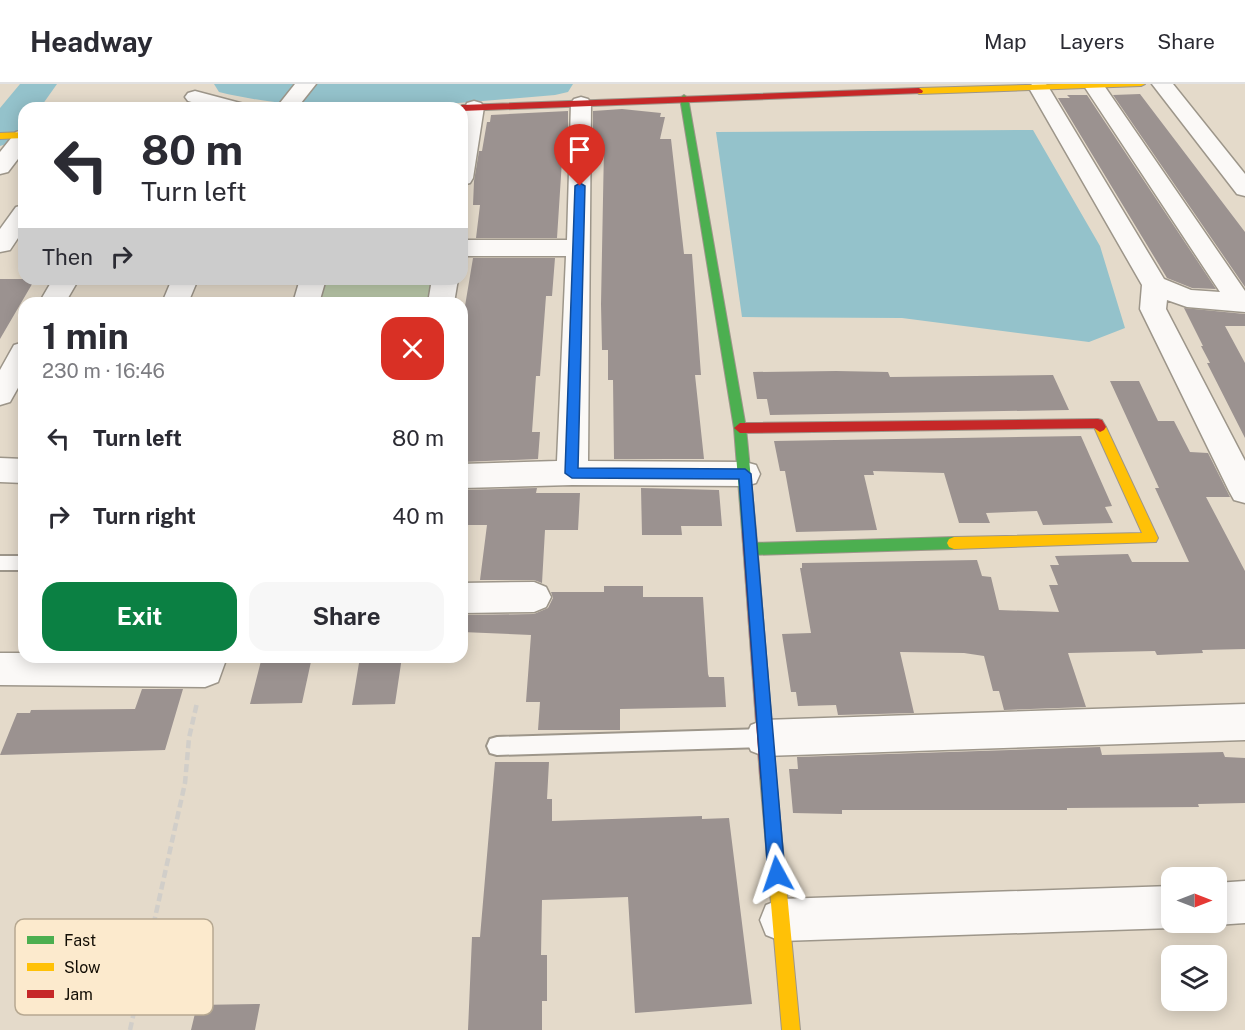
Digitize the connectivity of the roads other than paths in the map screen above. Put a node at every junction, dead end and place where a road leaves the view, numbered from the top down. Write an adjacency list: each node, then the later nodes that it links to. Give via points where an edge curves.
1 (306, 84): 9 (street)
2 (1141, 84): 4 (street)
3 (1161, 84): 16 (street)
4 (1094, 86): 5 (street); 22 (street)
5 (1039, 88): 7 (street); 21 (street)
6 (195, 97): 8 (street)
7 (684, 98): 10 (street); 25 (street)
8 (214, 102)
9 (291, 102)
10 (580, 103): 11 (street); 20 (street)
11 (468, 108)
12 (0, 136): 13 (street)
13 (18, 136)
14 (18, 140): 15 (street)
15 (0, 167)
16 (1245, 189)
17 (18, 224): 18 (street)
18 (8, 245)
19 (468, 248): 20 (street)
20 (579, 248): 28 (street)
21 (1155, 285): 22 (street, via 1187,298); 31 (street, via 1153,309)
22 (1241, 309)
23 (18, 363): 24 (street)
24 (0, 395)
25 (740, 428): 29 (street); 32 (street, via 1098,423 1151,538)
26 (0, 470): 27 (street)
27 (18, 471)
28 (572, 473): 29 (street); 30 (street)
29 (745, 474): 32 (street)
30 (468, 476)
31 (1245, 491)
32 (751, 549): 40 (street)
33 (0, 563): 34 (lane)
34 (18, 563)
35 (534, 597): 36 (street)
36 (468, 598)
37 (207, 664): 38 (street)
38 (0, 669)
39 (1245, 722): 40 (street)
40 (764, 738): 41 (lane); 45 (street)
41 (497, 746)
42 (1245, 902): 43 (street)
43 (1227, 903)
44 (1161, 907): 45 (street)
45 (781, 920): 46 (street)
46 (791, 1030)

